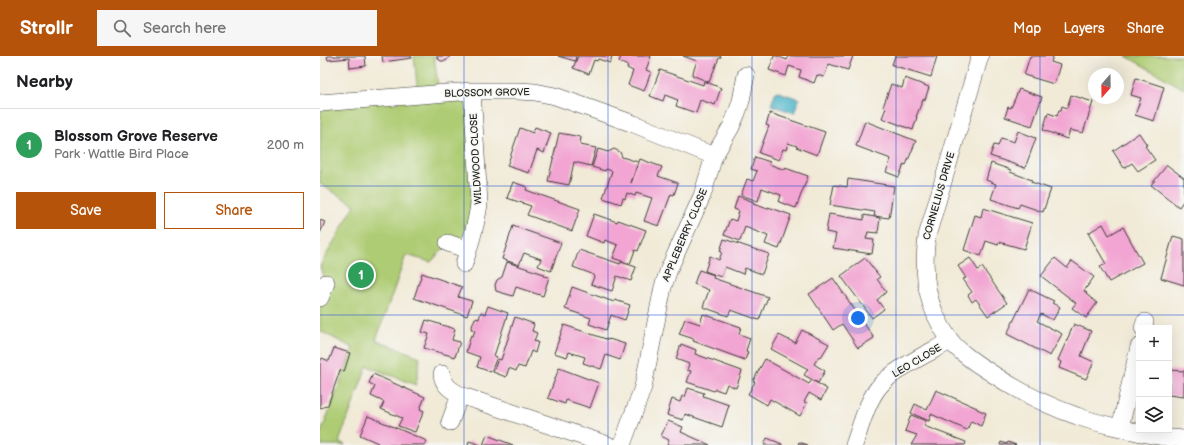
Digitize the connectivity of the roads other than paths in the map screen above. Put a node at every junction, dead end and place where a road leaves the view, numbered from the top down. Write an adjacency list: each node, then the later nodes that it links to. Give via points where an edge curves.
1 (980, 56): 7 (street, CORNELIUS DRIVE, via 931,220 925,253 924,267 932,309)
2 (746, 75): 5 (street, APPLEBERRY CLOSE, via 737,113)
3 (472, 91): 4 (street, BLOSSOM GROVE); 5 (street, BLOSSOM GROVE, via 535,92 556,96); 6 (street, WILDWOOD CLOSE, via 478,217 466,257)
4 (320, 103)
5 (714, 156): 15 (street, APPLEBERRY CLOSE, via 702,196 668,269 643,387)
6 (448, 243)
7 (950, 341): 12 (street, CORNELIUS DRIVE, via 973,362 1040,400 1078,417); 16 (street, LEO CLOSE, via 900,370 878,388 872,397)
8 (1136, 360): 12 (street)
9 (442, 374): 10 (street, via 445,384)
10 (460, 395): 11 (street); 14 (street)
11 (450, 422)
12 (1120, 428): 13 (street, CORNELIUS DRIVE)
13 (1184, 439)
14 (608, 445)
15 (622, 445)
16 (854, 445)

